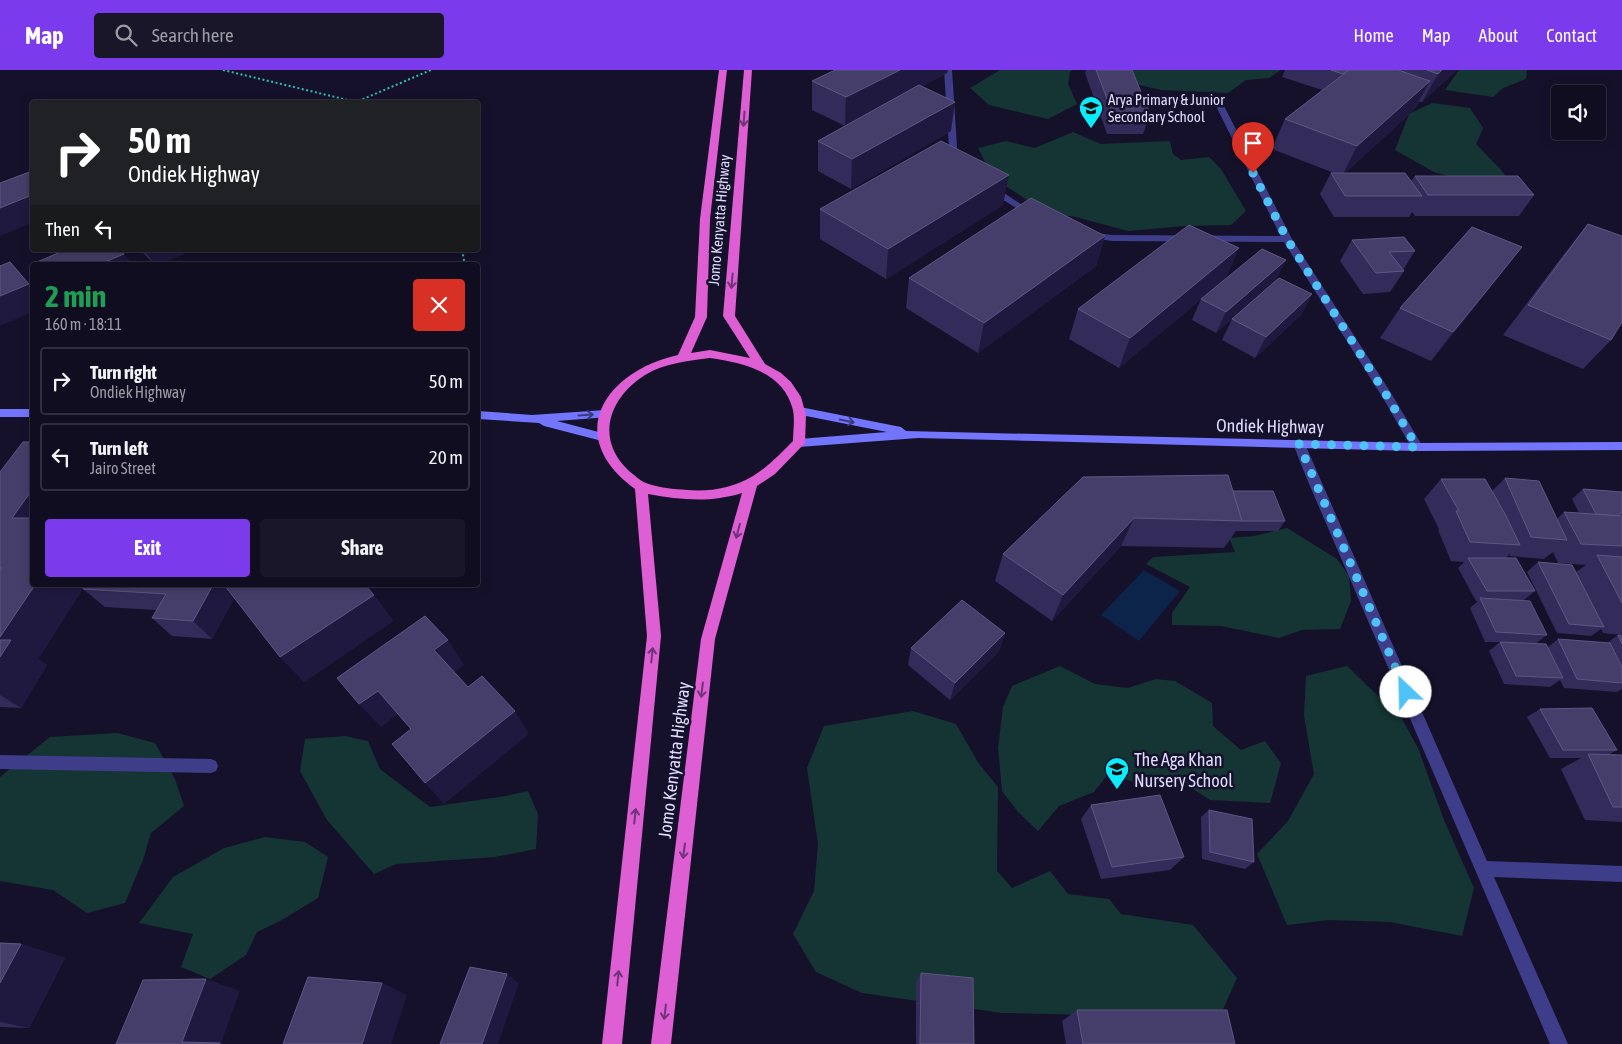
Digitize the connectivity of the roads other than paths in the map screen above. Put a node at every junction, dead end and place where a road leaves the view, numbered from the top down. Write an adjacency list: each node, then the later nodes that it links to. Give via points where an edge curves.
1 (723, 70): 10 (highway, Jomo Kenyatta Highway, via 705,219 701,317)
2 (748, 70): 11 (highway, Jomo Kenyatta Highway, one-way to 11, via 729,316)
3 (948, 70): 5 (street, via 954,163)
4 (1220, 106): 9 (street)
5 (963, 171)
6 (987, 186): 7 (street)
7 (1042, 221)
8 (1079, 234): 9 (street, via 1112,238)
9 (1287, 239): 23 (street)
10 (683, 357): 11 (highway, Jomo Kenyatta Highway, via 710,354); 15 (highway, Jomo Kenyatta Highway, via 658,364 635,376 617,392)
11 (759, 364): 12 (highway, Jomo Kenyatta Highway, via 783,382)
12 (800, 411): 18 (main road, Ondiek Highway, one-way to 18); 20 (highway, Jomo Kenyatta Highway)
13 (0, 413): 14 (main road)
14 (30, 413)
15 (605, 414): 17 (main road, one-way to 15); 19 (highway, Jomo Kenyatta Highway)
16 (480, 415): 17 (main road)
17 (532, 419): 19 (main road)
18 (918, 434): 20 (main road, Ondiek Highway); 21 (main road, Ondiek Highway)
19 (602, 437): 25 (highway, via 606,451 618,469)
20 (799, 443): 24 (highway, via 773,470)
21 (1299, 444): 23 (main road, Ondiek Highway); 28 (street)
22 (1622, 446): 23 (main road, Ondiek Highway)
23 (1417, 447)
24 (751, 484): 25 (highway, via 722,494 692,496); 31 (highway, Jomo Kenyatta Highway, one-way to 31, via 708,639)
25 (641, 486): 30 (highway, Jomo Kenyatta Highway, one-way to 25, via 654,636)
26 (0, 762): 27 (street)
27 (211, 766)
28 (1484, 869): 29 (street); 32 (street)
29 (1622, 874)
30 (612, 1044)
31 (661, 1044)
32 (1559, 1044)

